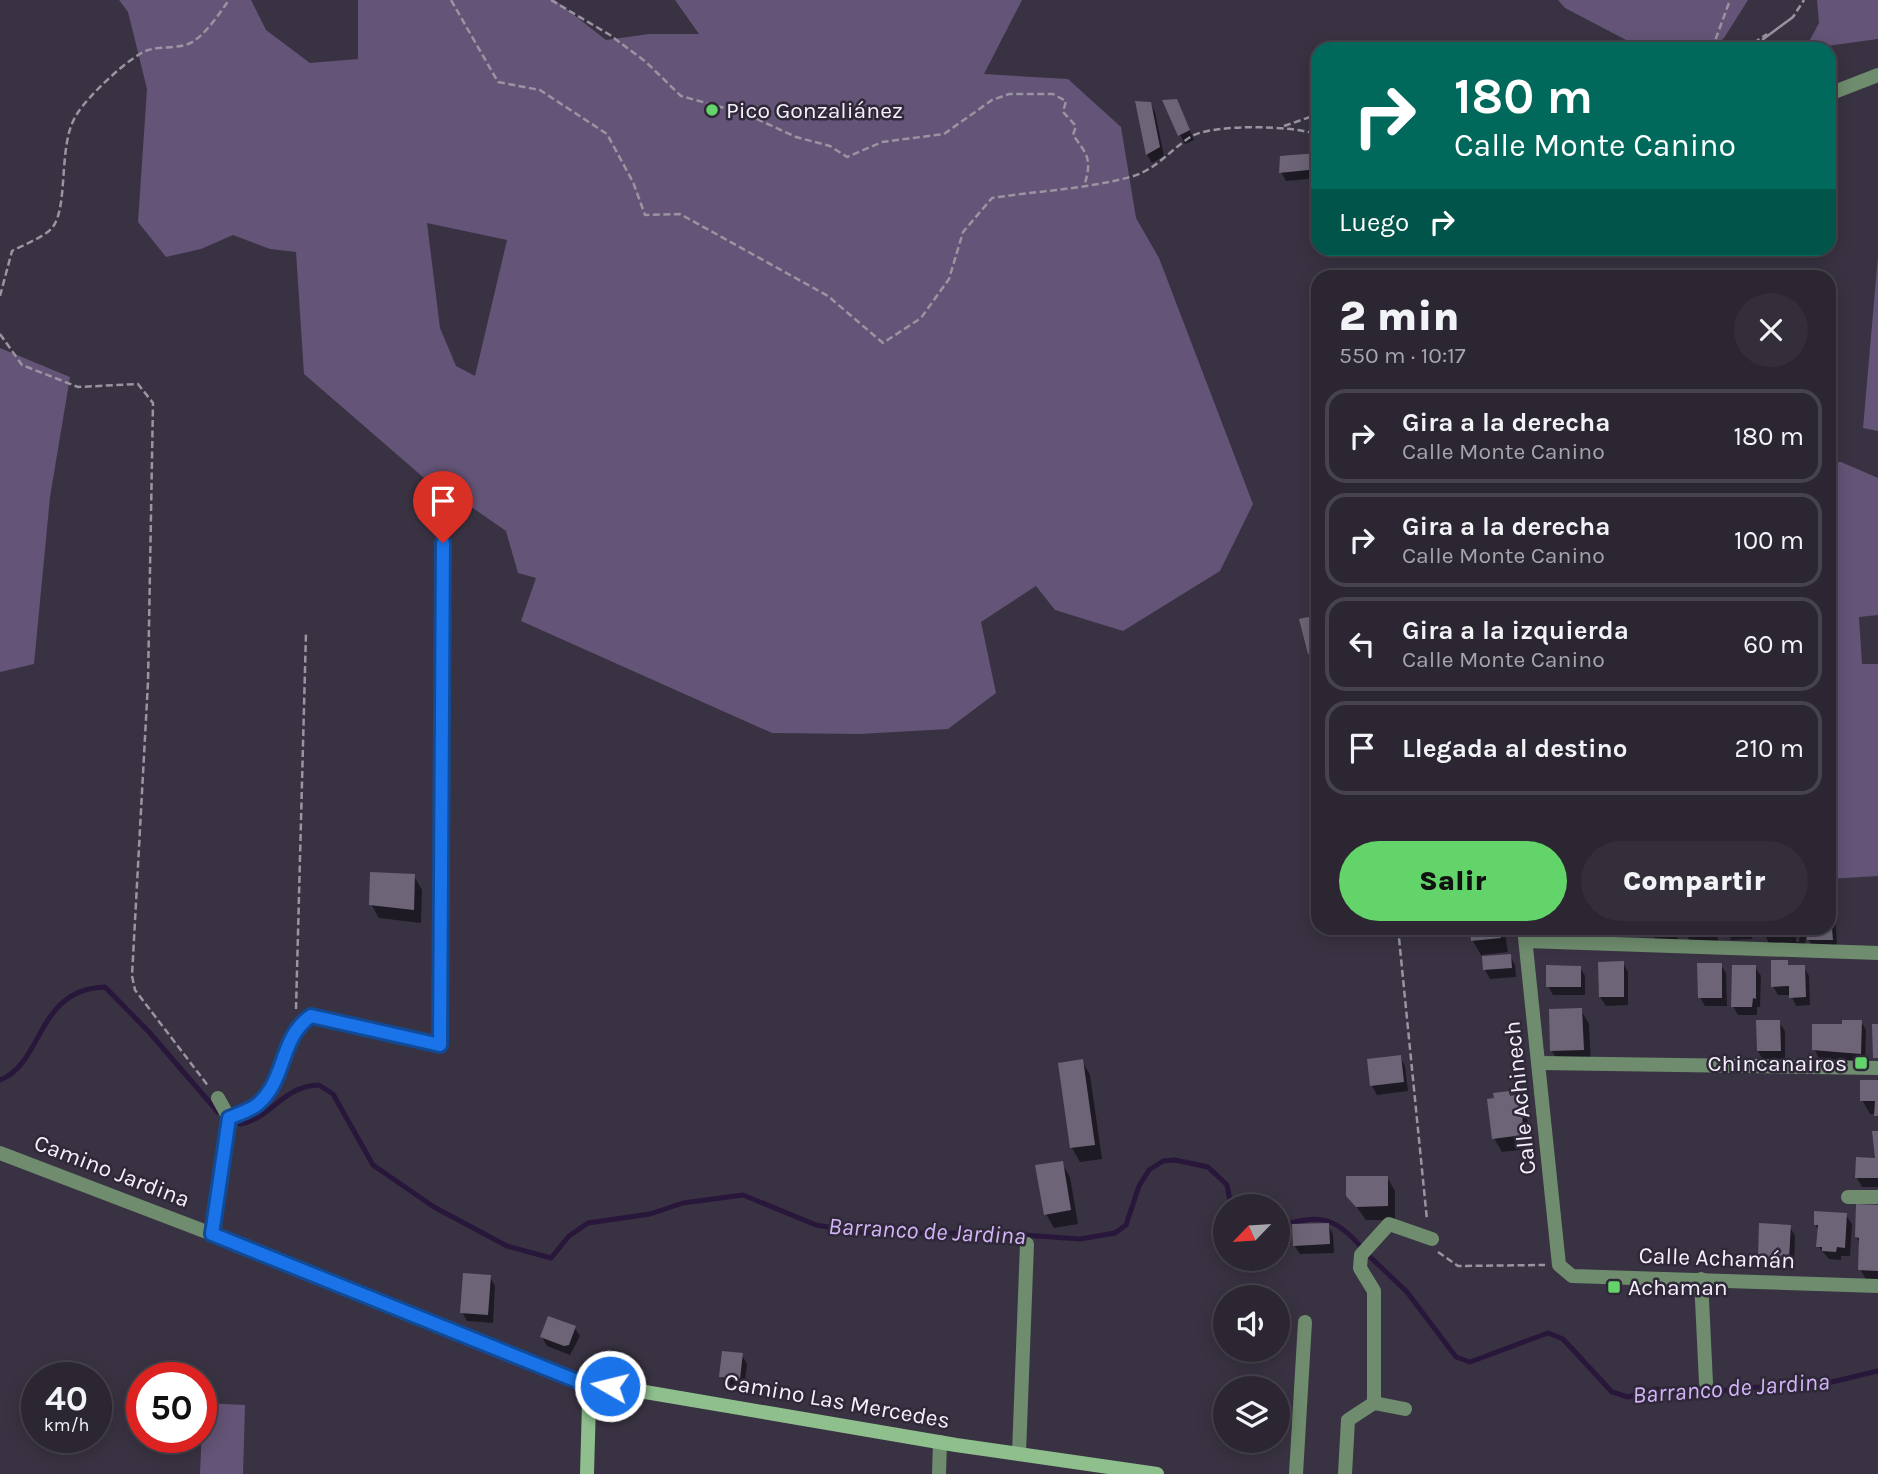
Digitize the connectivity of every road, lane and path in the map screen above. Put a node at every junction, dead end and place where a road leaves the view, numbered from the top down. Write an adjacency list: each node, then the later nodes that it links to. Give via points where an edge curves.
1 (229, 0): 15 (path, via 192,43 145,50 116,72 77,114 65,142 64,188 57,222 50,231 12,251)
2 (451, 0): 14 (path, via 498,82 540,90 607,134 645,215 680,214 828,296 883,343 921,318 949,279 963,232 992,198)
3 (551, 0): 14 (path, via 646,62 681,96 746,114 847,157 882,142 944,134 992,100 1009,94 1053,94 1066,101 1063,112 1076,125 1073,135 1087,150 1091,162)
4 (1730, 0): 7 (path)
5 (1804, 0): 6 (path)
6 (1793, 17): 6 (path, via 1778,27 1762,40 1783,25); 8 (path)
7 (1715, 42)
8 (1756, 42)
9 (1878, 75): 10 (street)
10 (1836, 91)
11 (1311, 117): 12 (path)
12 (1281, 127): 13 (path); 14 (path, via 1193,135 1169,156 1132,177)
13 (1311, 133)
14 (1085, 184)
15 (0, 296)
16 (0, 334): 26 (path, via 22,365 78,387 138,384 153,403 148,682 132,976 135,990)
17 (443, 543): 23 (street, via 440,1045 311,1016)
18 (306, 632): 23 (path)
19 (1399, 935): 32 (path)
20 (1525, 935): 24 (street, Calle Achinech)
21 (1544, 935): 22 (street)
22 (1878, 953)
23 (296, 1026): 27 (street, via 275,1082 258,1104)
24 (1540, 1063): 25 (street); 34 (street, Calle Achinech)
25 (1878, 1068)
26 (218, 1098): 27 (street)
27 (229, 1118): 31 (street)
28 (0, 1153): 31 (street, Camino Jardina)
29 (1848, 1197): 30 (street)
30 (1878, 1197)
31 (212, 1234): 39 (street, Camino Jardina)
32 (1432, 1239): 34 (path, via 1437,1251 1458,1266); 40 (street, via 1389,1224 1366,1250 1360,1268 1374,1291)
33 (1027, 1244): 43 (street)
34 (1559, 1265): 35 (street, Calle Achamán, via 1572,1276)
35 (1702, 1279): 36 (street, Calle Achamán); 38 (street)
36 (1878, 1286)
37 (1305, 1322): 47 (street)
38 (1706, 1383)
39 (597, 1389): 42 (main road, Camino Las Mercedes, via 610,1386); 44 (main road, via 589,1403)
40 (1374, 1404): 41 (street); 48 (street, via 1348,1420)
41 (1405, 1409)
42 (940, 1442): 43 (main road, Camino Las Mercedes); 45 (street)
43 (1019, 1452): 46 (main road, Camino Las Mercedes)
44 (587, 1474)
45 (939, 1474)
46 (1157, 1474)
47 (1296, 1474)
48 (1345, 1474)

